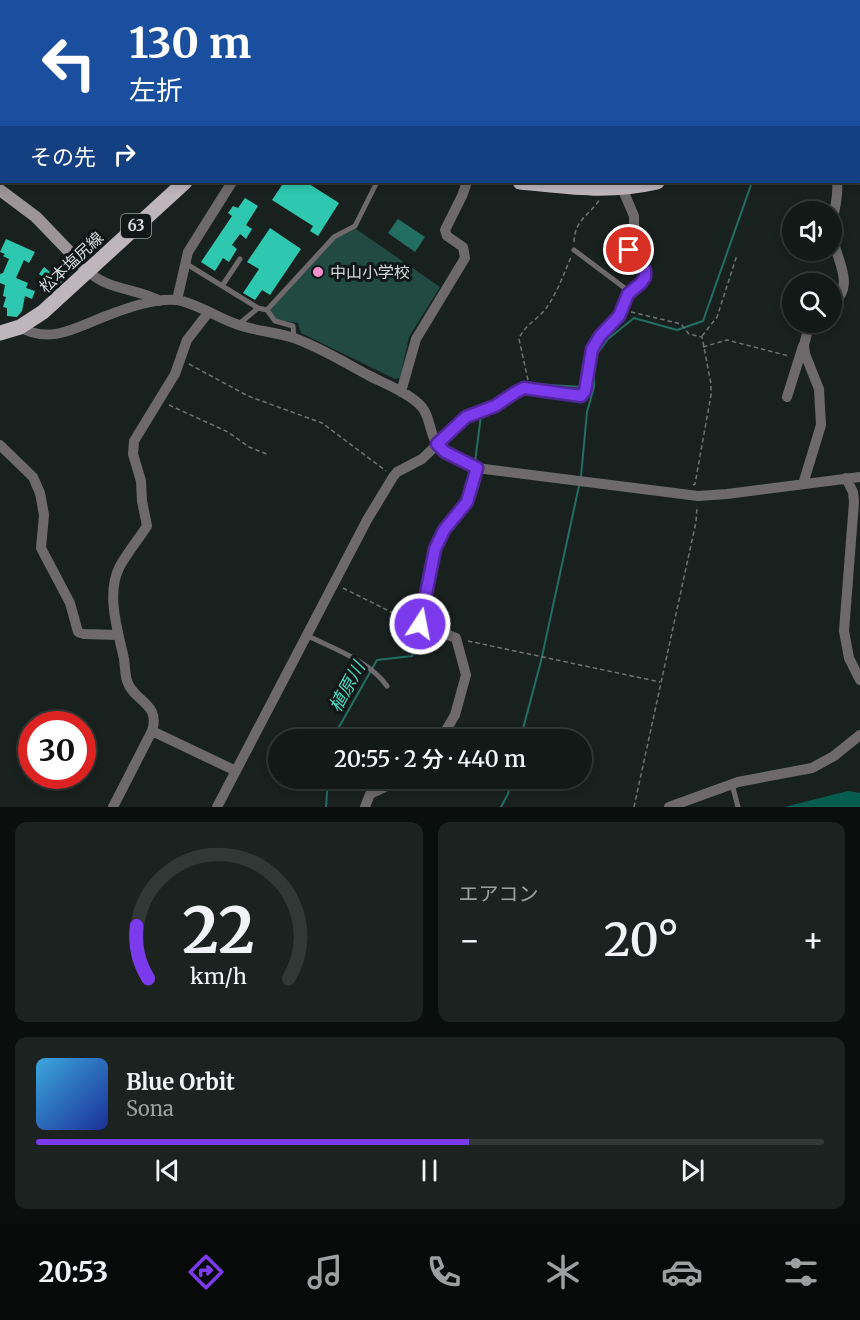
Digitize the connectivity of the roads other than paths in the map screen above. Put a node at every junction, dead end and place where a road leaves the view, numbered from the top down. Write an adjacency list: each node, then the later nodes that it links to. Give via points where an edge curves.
1 (184, 183): 13 (main road, 松本塩尻線 / 63)
2 (231, 183): 12 (street)
3 (376, 183): 20 (lane, via 355,226 334,237)
4 (467, 183): 28 (street, via 445,230 463,247 465,258 416,339)
5 (528, 183): 8 (main road)
6 (651, 183): 8 (main road)
7 (837, 183): 16 (street, via 838,202 832,227 844,271)
8 (622, 188): 15 (street, via 634,216 629,250 645,270 645,277)
9 (0, 190): 13 (main road, via 36,217)
10 (574, 250): 15 (lane)
11 (240, 259): 14 (lane)
12 (185, 263): 14 (lane); 17 (street)
13 (88, 271): 18 (street, via 104,283); 23 (main road, 松本塩尻線 / 63, via 43,312)
14 (222, 286): 19 (lane)
15 (631, 292): 30 (street, via 619,316 592,349 581,396 527,389 516,392 495,406 466,417)
16 (842, 293)
17 (177, 300): 18 (street); 21 (street)
18 (160, 301): 23 (street, via 105,316 66,333 30,333)
19 (258, 308): 20 (lane); 22 (lane)
20 (267, 310): 26 (lane, via 275,321 293,326)
21 (208, 313): 22 (street); 36 (street, via 187,340 175,374 134,441 147,526 118,569 114,590)
22 (238, 325): 26 (street)
23 (20, 327): 24 (main road, 松本塩尻線 / 63)
24 (0, 331)
25 (807, 333): 27 (street)
26 (294, 338): 28 (street)
27 (804, 343): 29 (street); 35 (street, via 819,389 821,425)
28 (401, 392): 30 (street, via 425,411)
29 (787, 397)
30 (437, 444): 32 (street); 37 (street, via 393,477)
31 (0, 445): 36 (street, via 33,477 40,493 44,515 41,548 70,603 78,632)
32 (477, 468): 35 (street, via 698,496); 40 (street, via 467,502 444,530 435,549 420,624 456,638 466,675 455,715)
33 (860, 477): 34 (street)
34 (846, 478): 35 (street); 38 (street, via 854,501 844,631 849,658)
35 (803, 484)
36 (117, 635): 41 (street, via 128,683 154,713)
37 (306, 635): 39 (lane, via 362,663); 43 (street)
38 (860, 680)
39 (387, 686)
40 (447, 729)
41 (152, 731): 43 (street); 46 (street)
42 (860, 735): 44 (street, via 812,768)
43 (236, 771): 47 (street)
44 (732, 784): 49 (street); 50 (lane)
45 (381, 789): 48 (street, via 370,794)
46 (113, 807)
47 (217, 807)
48 (365, 807)
49 (669, 807)
50 (738, 807)

